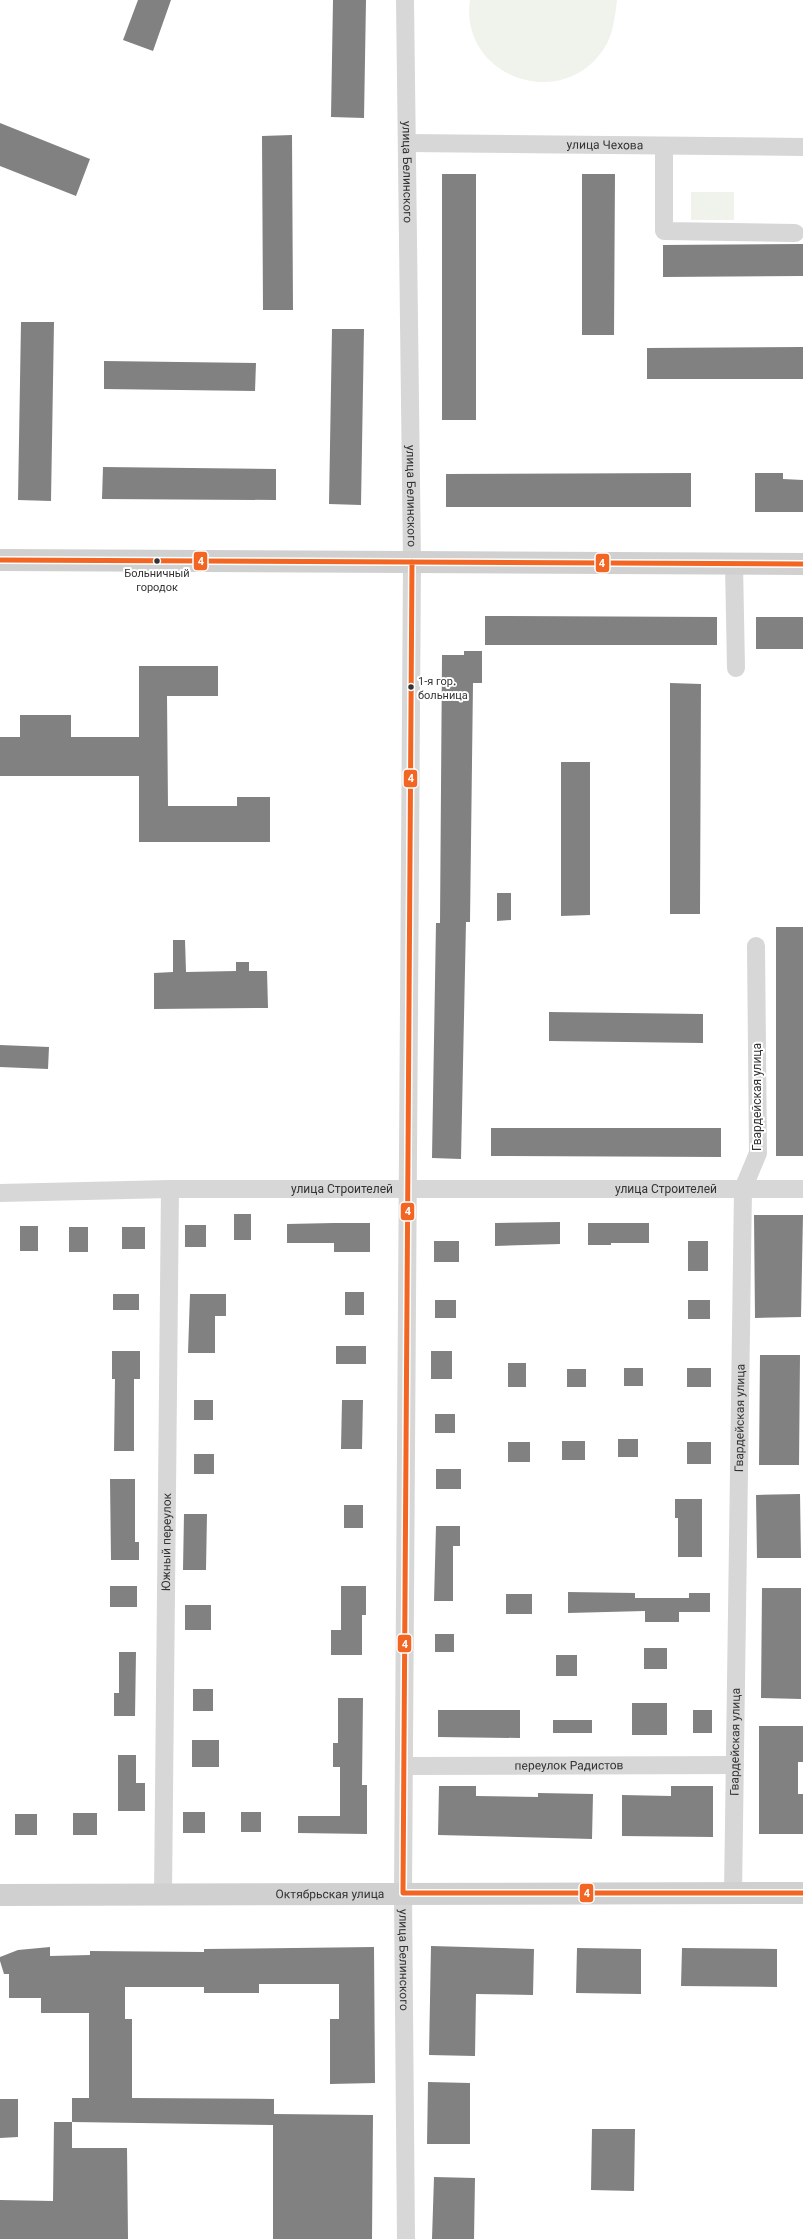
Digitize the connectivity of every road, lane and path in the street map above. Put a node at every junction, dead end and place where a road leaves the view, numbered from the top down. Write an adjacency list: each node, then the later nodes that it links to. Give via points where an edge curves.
1 (406, 0): 2 (street, улица Белинского)
2 (407, 143): 3 (street, улица Чехова); 7 (street, улица Белинского)
3 (664, 146): 4 (street, улица Чехова); 5 (street, via 664,231)
4 (803, 147)
5 (795, 233)
6 (0, 560): 7 (main road)
7 (412, 562): 8 (main road); 15 (street, улица Белинского)
8 (734, 564): 9 (main road); 10 (street)
9 (803, 564)
10 (736, 668)
11 (756, 946): 13 (street, Гвардейская улица, via 758,1153)
12 (170, 1189): 15 (street, улица Строителей); 16 (street, улица Строителей); 23 (street, Южный переулок)
13 (743, 1189): 14 (street, улица Строителей); 15 (street, улица Строителей); 17 (street, Гвардейская улица)
14 (803, 1189)
15 (408, 1190): 18 (street, улица Белинского)
16 (0, 1193)
17 (735, 1765): 18 (street, переулок Радистов); 21 (street, Гвардейская улица)
18 (404, 1766): 19 (street, улица Белинского)
19 (403, 1893): 21 (main road, Октябрьская улица); 23 (main road, Октябрьская улица); 24 (street, улица Белинского)
20 (803, 1893): 21 (main road, Октябрьская улица)
21 (733, 1894)
22 (0, 1895): 23 (main road, Октябрьская улица)
23 (163, 1895)
24 (406, 2239)

